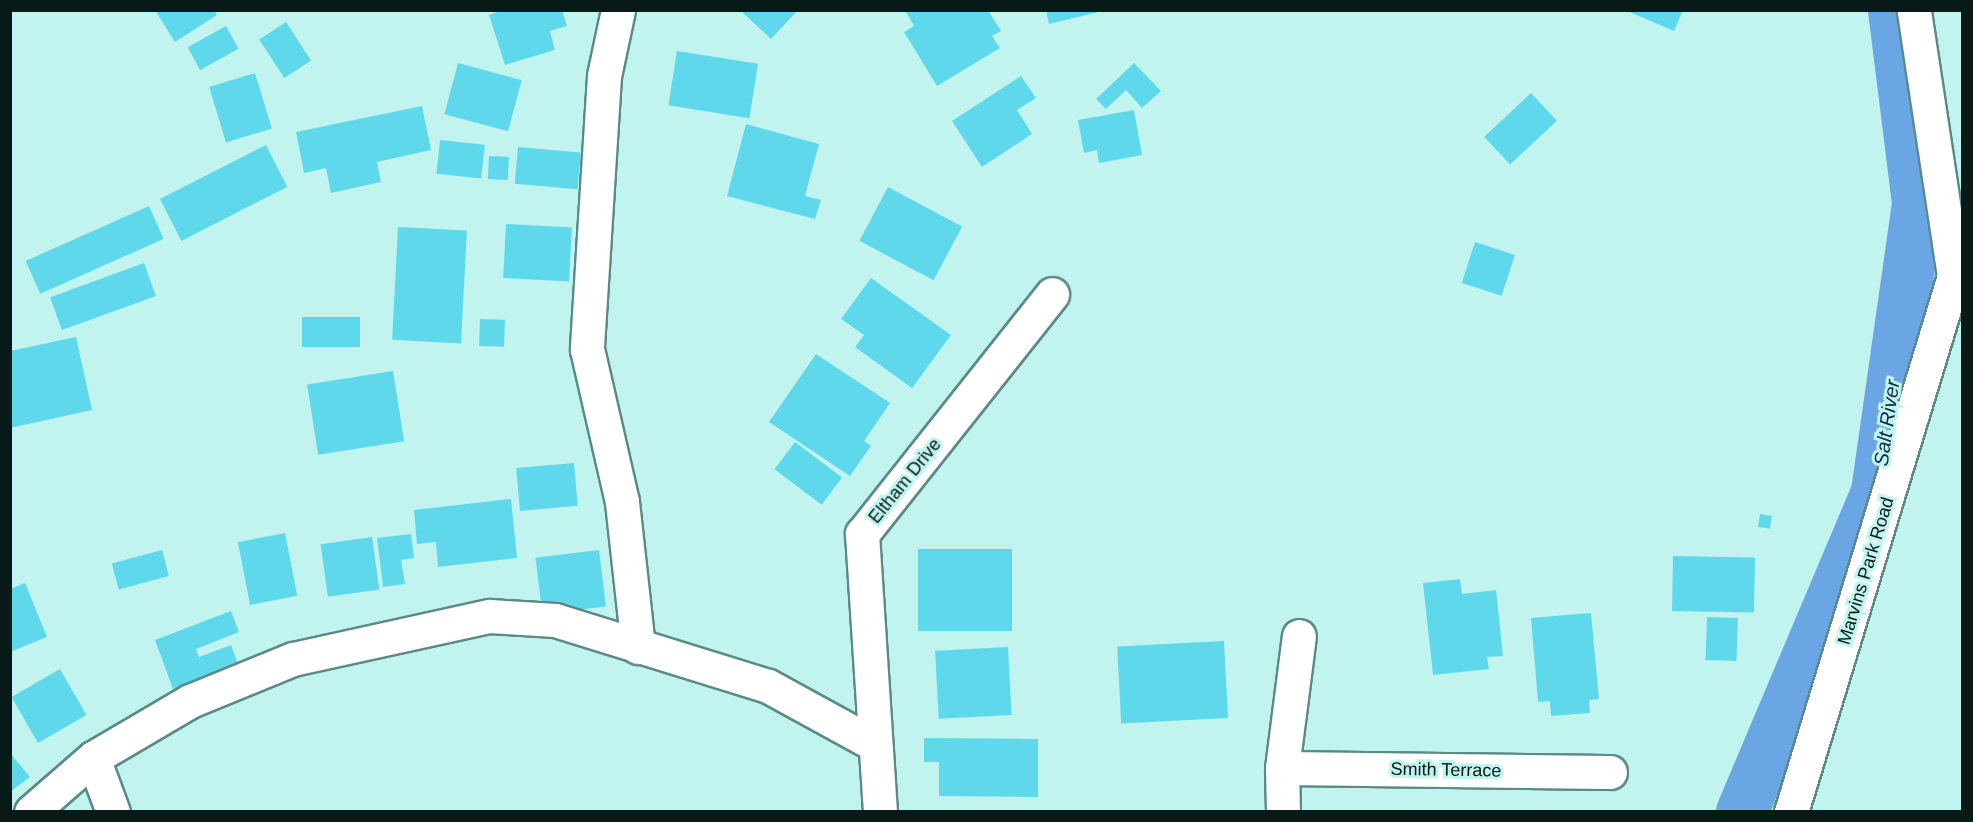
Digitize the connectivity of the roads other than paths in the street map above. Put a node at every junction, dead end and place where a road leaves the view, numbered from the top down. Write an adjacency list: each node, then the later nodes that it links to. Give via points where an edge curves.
1 (1914, 10): 14 (street, Marvins Park Road, via 1954,276)
2 (616, 12): 5 (street, via 604,76 587,349 622,502)
3 (1052, 294): 6 (street, Eltham Drive, via 862,534)
4 (1299, 636): 8 (street)
5 (638, 647): 6 (street, via 768,686); 7 (street, via 555,620 489,616 408,629 293,659 190,701)
6 (874, 744): 12 (street, Eltham Drive)
7 (93, 758): 10 (street); 11 (street)
8 (1282, 768): 9 (street, Smith Terrace); 13 (street)
9 (1610, 772)
10 (31, 812)
11 (113, 812)
12 (880, 812)
13 (1283, 812)
14 (1791, 812)

